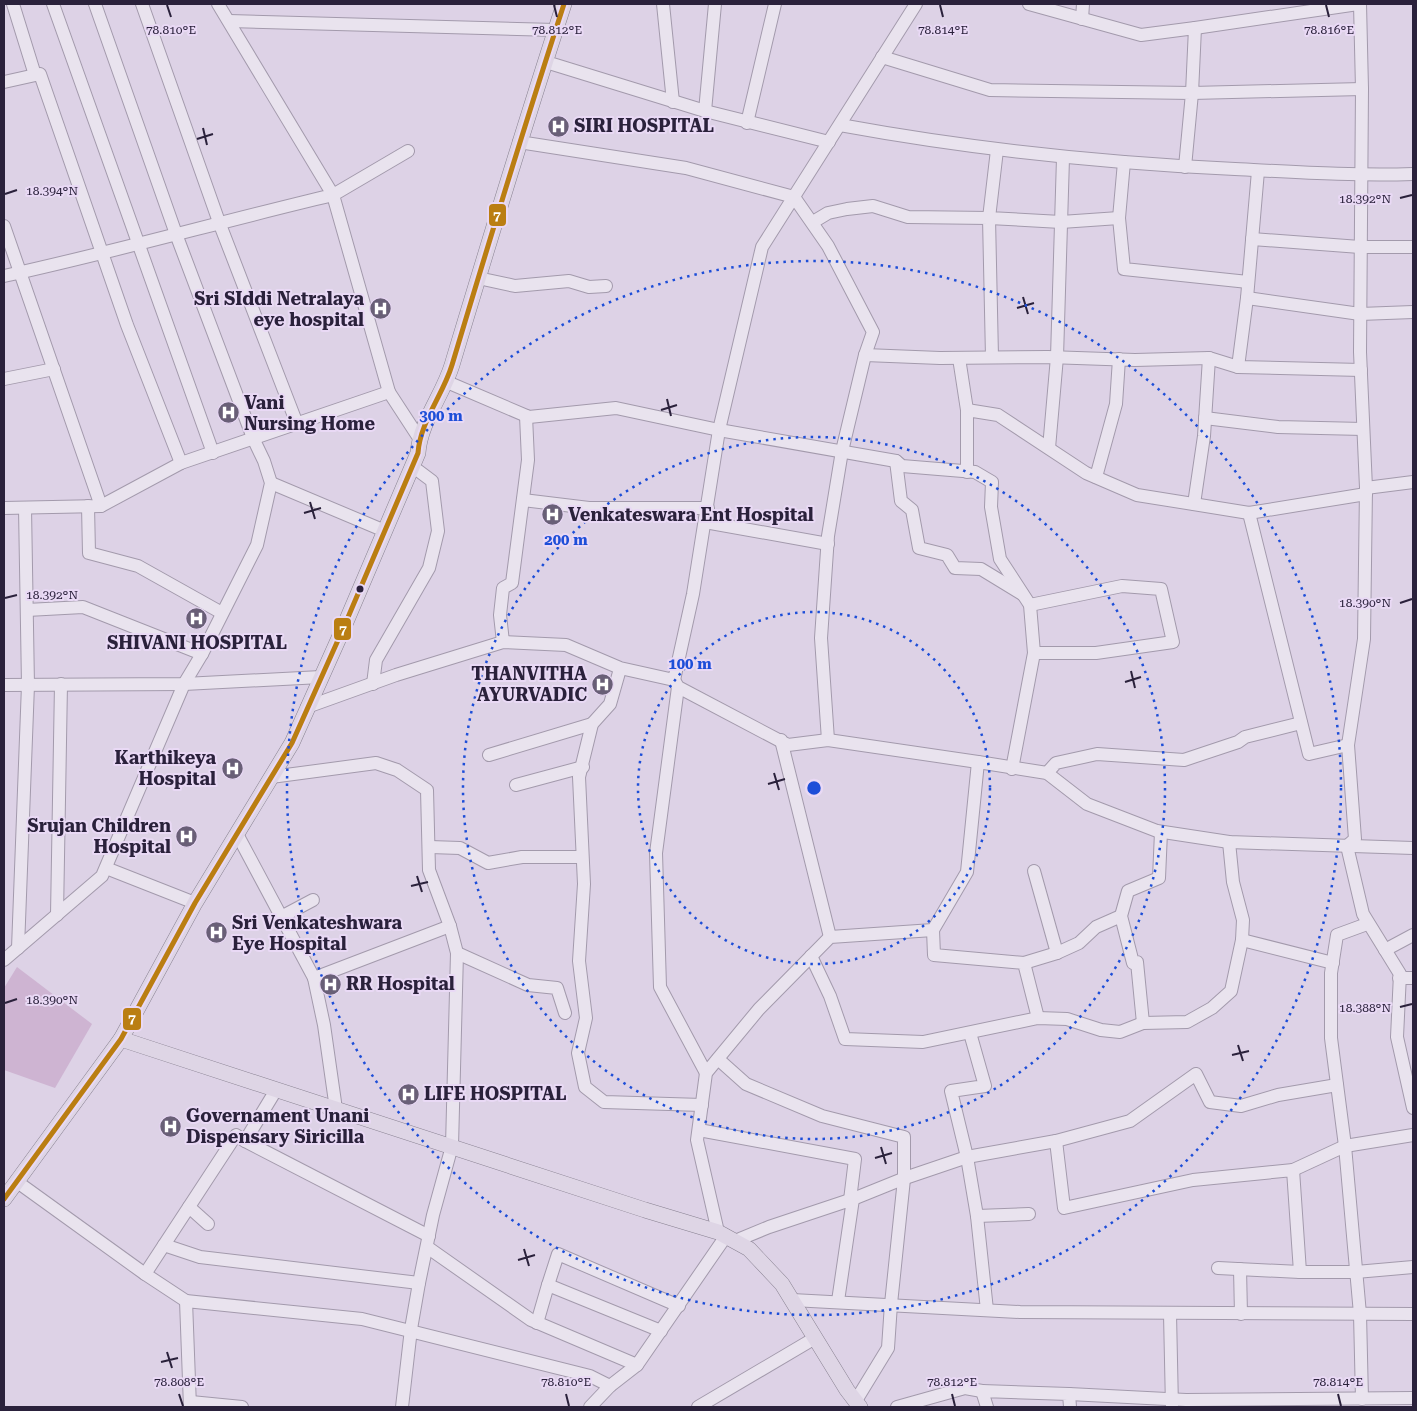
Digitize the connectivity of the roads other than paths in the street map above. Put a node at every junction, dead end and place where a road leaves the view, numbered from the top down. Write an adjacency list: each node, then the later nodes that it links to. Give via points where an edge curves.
1 (13, 4): 20 (street)
2 (53, 4): 48 (street)
3 (95, 4): 46 (street)
4 (142, 4): 42 (street)
5 (218, 4): 15 (street)
6 (564, 4): 17 (main road)
7 (663, 4): 24 (street)
8 (715, 4): 25 (street)
9 (775, 4): 26 (street)
10 (916, 4): 18 (street)
11 (1029, 4): 14 (street)
12 (1083, 4): 14 (street)
13 (1359, 4): 16 (street); 22 (street)
14 (1082, 19): 16 (street, via 1141,35)
15 (229, 21): 17 (street); 38 (street)
16 (1195, 28): 23 (street)
17 (556, 30): 19 (main road)
18 (882, 57): 23 (street, via 990,90); 27 (street)
19 (546, 62): 24 (street); 28 (main road)
20 (35, 75): 21 (street); 51 (street, via 40,74)
21 (4, 82)
22 (1362, 88): 23 (street); 37 (street)
23 (1192, 94): 34 (street)
24 (673, 102): 25 (street)
25 (705, 111): 26 (street)
26 (747, 122): 29 (street)
27 (840, 124): 29 (street); 30 (street)
28 (519, 142): 39 (street, via 686,168); 54 (main road)
29 (829, 142): 39 (street)
30 (998, 150): 32 (street); 40 (street)
31 (408, 151): 38 (street)
32 (1063, 158): 33 (street); 44 (street)
33 (1124, 162): 34 (street); 41 (street)
34 (1185, 167): 35 (street)
35 (1258, 171): 37 (street); 47 (street)
36 (1413, 174): 37 (street)
37 (1360, 175): 49 (street)
38 (333, 195): 42 (street); 71 (street)
39 (794, 197): 43 (street); 77 (street, via 762,247)
40 (989, 218): 43 (street, via 908,217 873,206 847,208); 44 (street); 61 (street)
41 (1119, 218): 44 (street); 55 (street, via 1124,269)
42 (220, 222): 46 (street); 75 (street)
43 (812, 222): 60 (street, via 873,332)
44 (1061, 222): 62 (street)
45 (4, 226): 52 (street)
46 (176, 234): 48 (street); 78 (street)
47 (1252, 239): 49 (street); 55 (street)
48 (139, 245): 51 (street); 82 (street)
49 (1360, 247): 50 (street); 59 (street)
50 (1413, 247)
51 (102, 254): 52 (street); 84 (street)
52 (20, 272): 53 (street); 67 (street)
53 (4, 276)
54 (478, 278): 56 (street, via 515,286 570,282 589,287); 70 (main road)
55 (1248, 282): 57 (street)
56 (606, 286)
57 (1247, 298): 59 (street); 66 (street)
58 (1413, 312): 59 (street)
59 (1360, 314): 68 (street)
60 (865, 355): 63 (street); 81 (street)
61 (992, 357): 62 (street); 63 (street)
62 (1057, 357): 65 (street); 80 (street)
63 (959, 358): 72 (street)
64 (1208, 358): 65 (street); 66 (street); 74 (street)
65 (1119, 359): 87 (street, via 1116,404)
66 (1238, 367): 68 (street)
67 (54, 369): 69 (street); 94 (street)
68 (1360, 370): 76 (street)
69 (4, 379)
70 (447, 382): 73 (street); 79 (main road)
71 (389, 392): 75 (street); 79 (street)
72 (967, 410): 80 (street, via 998,415); 86 (street)
73 (526, 416): 77 (street, via 616,408); 91 (street, via 528,460)
74 (1205, 418): 76 (street, via 1278,426); 92 (street)
75 (297, 424): 78 (street)
76 (1363, 429): 90 (street)
77 (719, 430): 81 (street); 97 (street)
78 (253, 438): 82 (street); 89 (street)
79 (419, 438): 85 (main road, via 418,453)
80 (1048, 448): 87 (street)
81 (842, 450): 83 (street); 101 (street)
82 (213, 453): 84 (street)
83 (896, 461): 86 (street, via 902,466); 102 (street, via 902,501 912,510 919,548 947,555 955,568 980,569)
84 (181, 463): 94 (street)
85 (412, 466): 100 (main road); 113 (street, via 432,481 438,531 429,568 376,660)
86 (967, 472): 102 (street, via 975,472 992,482 991,507 1000,559)
87 (1096, 478): 92 (street, via 1137,495)
88 (1413, 482): 90 (street)
89 (270, 484): 100 (street); 104 (street, via 257,545)
90 (1366, 491): 98 (street); 121 (street, via 1364,639)
91 (523, 500): 97 (street, via 589,508); 105 (street, via 512,583 503,588 500,615)
92 (1194, 504): 98 (street)
93 (88, 506): 94 (street); 96 (street); 104 (street, via 89,553 138,566)
94 (102, 506)
95 (4, 508): 96 (street)
96 (25, 508): 103 (street)
97 (708, 508): 99 (street)
98 (1249, 513): 117 (street)
99 (705, 522): 101 (street); 110 (street)
100 (385, 531): 109 (main road)
101 (828, 544): 120 (street, via 821,638)
102 (1028, 601): 106 (street); 106 (street, via 1122,586 1161,590 1173,642 1096,653)
103 (27, 610): 107 (street, via 83,607); 115 (street)
104 (222, 613): 107 (street)
105 (503, 642): 108 (street, via 566,645); 113 (street)
106 (1034, 653): 125 (street)
107 (202, 654): 112 (street)
108 (620, 668): 110 (street); 118 (street, via 610,704)
109 (322, 677): 112 (street); 116 (main road)
110 (676, 683): 119 (street); 166 (street, via 656,853 660,986)
111 (61, 684): 112 (street); 115 (street); 140 (street)
112 (184, 684): 136 (street)
113 (374, 684): 116 (street)
114 (4, 685): 115 (street)
115 (28, 685): 149 (street)
116 (307, 707): 127 (main road, via 292,742)
117 (1301, 723): 121 (street, via 1309,754); 126 (street, via 1245,737 1184,760 1097,754 1056,763)
118 (592, 724): 122 (street); 124 (street)
119 (781, 740): 120 (street, via 788,745); 147 (street)
120 (828, 740): 123 (street)
121 (1348, 745): 133 (street, via 1354,839)
122 (489, 755)
123 (978, 762): 125 (street); 145 (street, via 967,872)
124 (583, 767): 128 (street); 135 (street, via 579,777)
125 (1012, 768): 126 (street)
126 (1047, 774): 129 (street, via 1087,804)
127 (271, 777): 130 (main road); 132 (street, via 376,763 397,770 427,790)
128 (516, 785)
129 (1161, 832): 131 (street); 141 (street, via 1158,878 1128,891)
130 (237, 834): 139 (main road); 142 (street)
131 (1229, 842): 133 (street); 148 (street, via 1233,882 1243,920)
132 (430, 846): 135 (street, via 460,848 488,863 522,857); 144 (street, via 429,870)
133 (1347, 846): 134 (street); 143 (street)
134 (1413, 848)
135 (582, 857): 170 (street, via 584,884 579,961 586,1018 578,1053 585,1087 604,1102)
136 (106, 868): 139 (street); 140 (street, via 102,876)
137 (1034, 871): 152 (street)
138 (313, 900): 142 (street)
139 (195, 903): 164 (main road)
140 (57, 915): 149 (street)
141 (1121, 916): 152 (street); 162 (street, via 1133,963 1137,962)
142 (281, 917): 157 (street)
143 (1367, 924): 150 (street); 156 (street, via 1337,935)
144 (450, 926): 151 (street); 157 (street)
145 (933, 930): 147 (street); 155 (street, via 934,955)
146 (1413, 935): 150 (street)
147 (830, 937): 153 (street)
148 (1242, 940): 156 (street); 162 (street, via 1231,991 1212,1008 1187,1022)
149 (18, 948): 154 (street)
150 (1385, 950): 158 (street)
151 (457, 952): 160 (street, via 528,985 557,988); 177 (street)
152 (1057, 954): 155 (street)
153 (812, 956): 163 (street, via 845,1039 923,1042); 165 (street, via 759,1009)
154 (4, 960)
155 (1024, 963): 161 (street)
156 (1333, 963): 168 (street, via 1331,1038)
157 (314, 978): 172 (street)
158 (1400, 978): 159 (street); 167 (street, via 1397,1037)
159 (1413, 978)
160 (565, 1013)
161 (1038, 1018): 162 (street, via 1067,1019 1120,1032); 163 (street)
162 (1143, 1023)
163 (970, 1033): 179 (street, via 985,1086 951,1091)
164 (121, 1038): 169 (main road); 182 (main road)
165 (718, 1059): 166 (street); 181 (street, via 746,1084 822,1116 904,1137)
166 (706, 1073): 170 (street)
167 (1410, 1079): 171 (street)
168 (1337, 1086): 176 (street, via 1278,1095 1240,1106 1210,1102 1196,1074 1130,1121); 178 (street)
169 (276, 1090): 172 (main road); 175 (street)
170 (702, 1106): 173 (street)
171 (1413, 1108)
172 (336, 1109): 177 (main road)
173 (699, 1130): 184 (street, via 855,1159); 189 (street, via 697,1140)
174 (1413, 1135): 178 (street)
175 (246, 1141): 185 (street, via 236,1135); 190 (street)
176 (1056, 1141): 179 (street); 180 (street, via 1064,1208 1193,1180)
177 (452, 1146): 189 (main road); 190 (street)
178 (1344, 1146): 180 (street); 196 (street)
179 (967, 1157): 181 (street); 187 (street)
180 (1293, 1170): 195 (street)
181 (904, 1179): 184 (street); 203 (street)
182 (16, 1181): 183 (main road); 197 (street)
183 (4, 1198)
184 (851, 1200): 189 (street, via 769,1227); 202 (street)
185 (189, 1207): 188 (street); 191 (street)
186 (1029, 1214): 187 (street)
187 (977, 1216): 205 (street)
188 (208, 1224)
189 (726, 1236): 200 (main road, via 749,1249 782,1284); 204 (street)
190 (428, 1242): 198 (street); 210 (street)
191 (164, 1246): 197 (street); 198 (street, via 200,1257)
192 (1218, 1268): 194 (street)
193 (1413, 1268): 196 (street)
194 (1240, 1269): 195 (street); 207 (street)
195 (1300, 1272): 196 (street)
196 (1356, 1272): 208 (street)
197 (145, 1274): 201 (street)
198 (419, 1283): 211 (street)
199 (548, 1285): 204 (street, via 558,1254); 210 (street); 212 (street)
200 (792, 1300): 202 (street); 213 (main road)
201 (186, 1301): 211 (street, via 362,1319); 221 (street)
202 (838, 1301): 203 (street)
203 (890, 1304): 205 (street); 222 (street, via 888,1348)
204 (679, 1306): 212 (street)
205 (987, 1310): 206 (street)
206 (1170, 1314): 207 (street); 220 (street)
207 (1241, 1314): 208 (street)
208 (1360, 1314): 209 (street); 218 (street)
209 (1413, 1314)
210 (537, 1323): 214 (street)
211 (411, 1329): 215 (street, via 590,1376); 224 (street)
212 (661, 1331): 214 (street)
213 (815, 1338): 222 (main road); 226 (street)
214 (637, 1364): 215 (street)
215 (610, 1386): 225 (street)
216 (982, 1390): 219 (street); 227 (street, via 965,1388); 228 (street)
217 (1413, 1398): 218 (street)
218 (1362, 1399): 220 (street)
219 (1069, 1401): 220 (street)
220 (1172, 1403)
221 (191, 1404): 223 (street)
222 (857, 1404)
223 (242, 1407)
224 (402, 1407)
225 (590, 1407)
226 (698, 1407)
227 (897, 1407)
228 (987, 1407)

